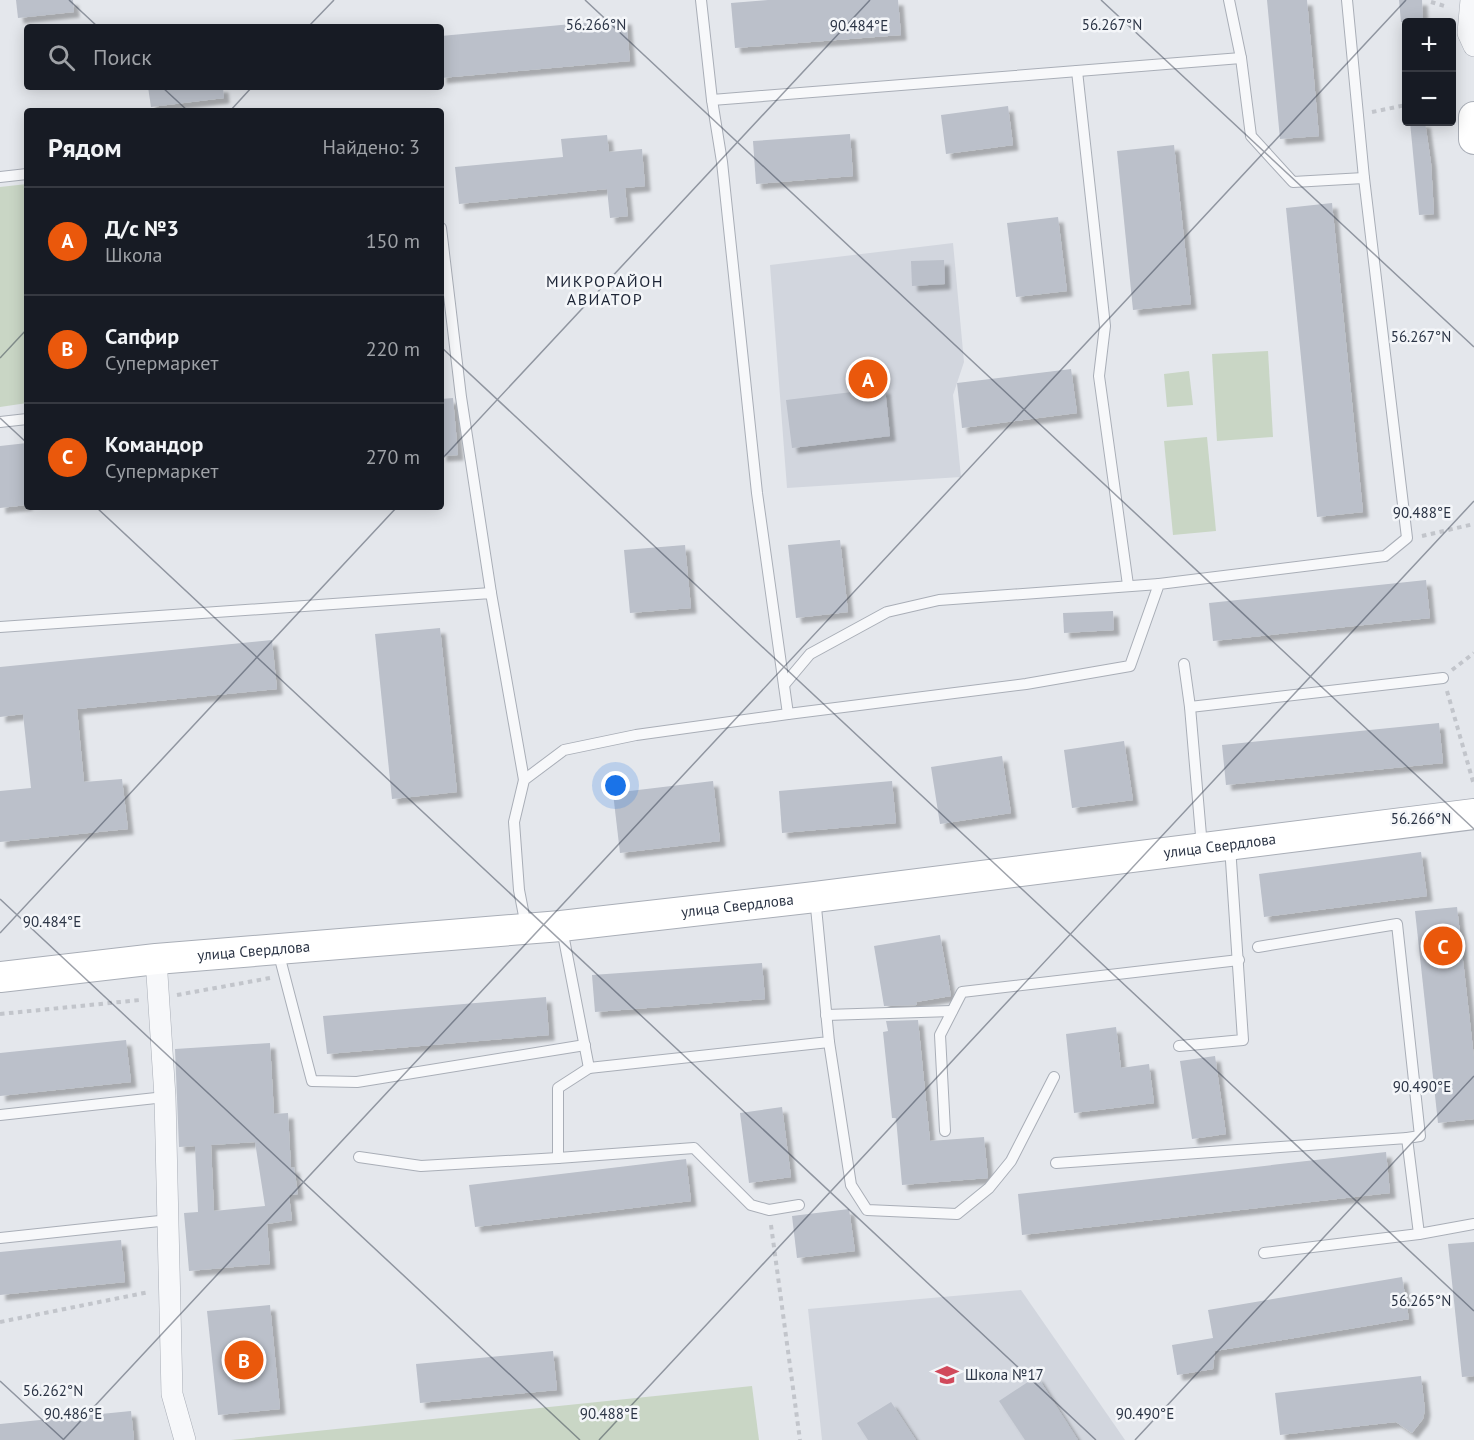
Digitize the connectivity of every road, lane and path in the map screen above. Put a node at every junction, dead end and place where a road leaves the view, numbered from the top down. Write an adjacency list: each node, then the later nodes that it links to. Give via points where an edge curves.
1 (701, 0): 10 (lane)
2 (1229, 0): 8 (lane)
3 (1347, 0): 12 (lane)
4 (1471, 0): 7 (street, via 1468,33)
5 (1431, 2): 6 (path)
6 (1448, 7)
7 (1474, 46)
8 (1241, 58): 9 (lane); 17 (lane, via 1251,136 1293,182)
9 (1077, 71): 10 (lane); 24 (lane, via 1106,326 1099,376)
10 (712, 100): 30 (lane, via 757,493)
11 (1402, 106): 12 (path)
12 (1358, 115): 17 (lane)
13 (1474, 117): 14 (main road)
14 (1474, 140)
15 (24, 174): 16 (lane)
16 (0, 177)
17 (1364, 178): 22 (lane)
18 (444, 253): 25 (lane)
19 (24, 419): 20 (lane)
20 (0, 422)
21 (1474, 524): 22 (path)
22 (1407, 538): 23 (lane, via 1385,556)
23 (1159, 584): 24 (lane); 32 (lane, via 1130,666 1026,684)
24 (1128, 585): 30 (lane, via 939,600 887,612 810,654)
25 (491, 593): 26 (lane); 33 (lane)
26 (0, 627)
27 (1474, 653): 29 (path)
28 (1184, 664): 31 (lane)
29 (1443, 678): 31 (lane); 34 (path)
30 (784, 685): 32 (lane)
31 (1190, 706): 36 (lane)
32 (788, 714): 33 (lane, via 636,735 564,750)
33 (524, 780): 39 (lane, via 514,822)
34 (1474, 785)
35 (1474, 814): 36 (main road, улица Свердлова)
36 (1216, 845): 37 (main road, улица Свердлова); 43 (lane)
37 (815, 897): 38 (main road, улица Свердлова); 46 (lane)
38 (561, 926): 39 (main road, улица Свердлова); 48 (lane)
39 (526, 929): 41 (main road, улица Свердлова)
40 (1258, 947): 55 (lane, via 1397,924 1420,1136)
41 (278, 950): 42 (main road, улица Свердлова); 48 (lane, via 312,1082 357,1082)
42 (156, 959): 44 (main road, улица Свердлова); 52 (street)
43 (1239, 960): 45 (lane, via 962,992); 49 (lane, via 1243,1040)
44 (0, 977)
45 (952, 1011): 46 (lane); 54 (lane, via 940,1035)
46 (826, 1015): 47 (lane)
47 (829, 1042): 50 (lane); 51 (lane, via 851,1185 867,1210 957,1214 989,1188 1011,1161)
48 (585, 1045): 50 (lane)
49 (1179, 1046)
50 (589, 1068): 57 (lane, via 558,1088)
51 (1054, 1077)
52 (165, 1097): 53 (lane); 61 (street)
53 (0, 1115)
54 (945, 1131)
55 (1407, 1138): 58 (lane); 63 (lane)
56 (359, 1157): 57 (lane, via 421,1166)
57 (558, 1158): 60 (lane, via 694,1148 751,1205)
58 (1056, 1163)
59 (799, 1205): 60 (lane)
60 (769, 1210): 69 (path)
61 (169, 1220): 64 (lane); 66 (street)
62 (1474, 1224): 63 (lane)
63 (1419, 1234): 65 (lane)
64 (0, 1238)
65 (1264, 1253)
66 (170, 1287): 67 (path); 68 (street, via 172,1394)
67 (0, 1322)
68 (185, 1440)
69 (800, 1440)

